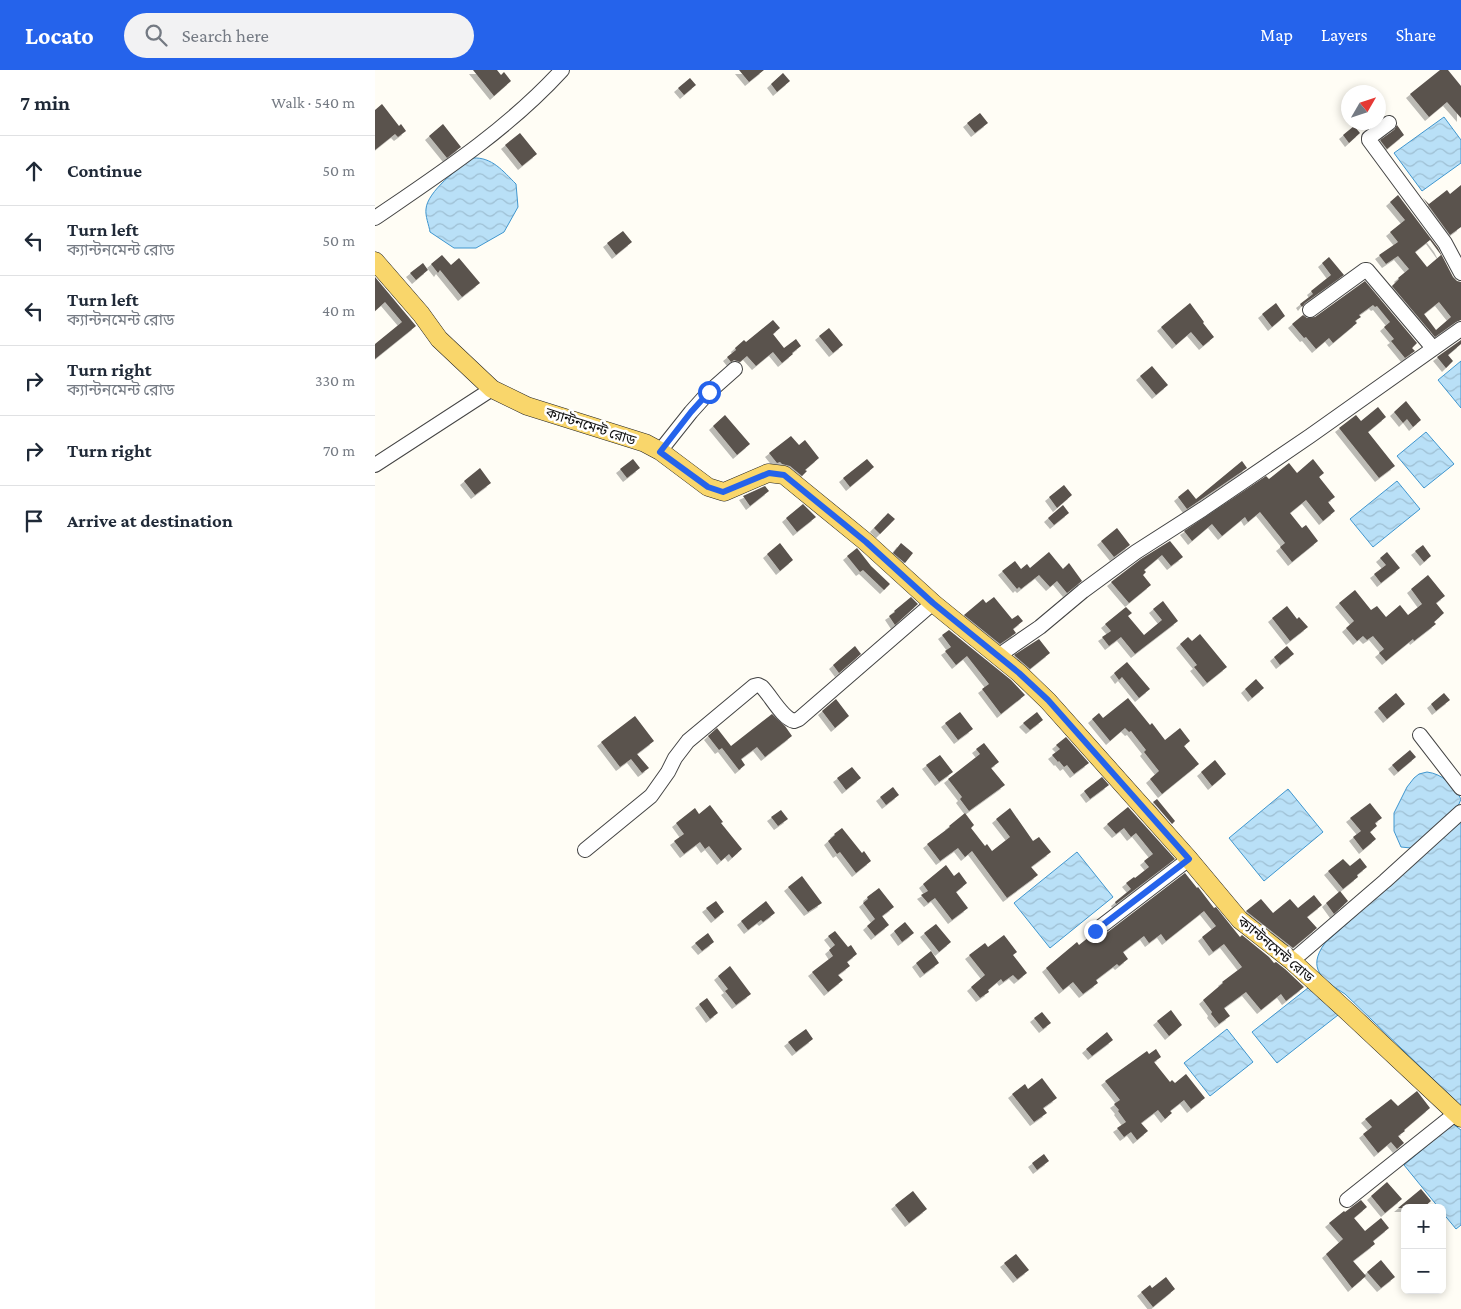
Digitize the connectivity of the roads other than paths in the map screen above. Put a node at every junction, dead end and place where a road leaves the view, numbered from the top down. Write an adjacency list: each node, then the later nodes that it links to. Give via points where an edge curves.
1 (562, 70): 3 (street, via 542,92 467,154)
2 (1389, 124): 5 (street, via 1369,140 1445,243)
3 (375, 218)
4 (375, 261): 10 (main road, ক্যান্টনমেন্ট রোড, via 439,339)
5 (1461, 273)
6 (1310, 310): 8 (street, via 1367,270)
7 (1461, 329): 8 (street)
8 (1433, 348): 14 (street, via 1302,442 1136,552)
9 (735, 369): 11 (street, via 709,392)
10 (492, 389): 11 (main road, ক্যান্টনমেন্ট রোড, via 527,406 645,443); 12 (street)
11 (660, 452): 13 (main road, ক্যান্টনমেন্ট রোড, via 708,487 723,492 769,473 784,475 866,542)
12 (375, 465)
13 (933, 603): 14 (main road, ক্যান্টনমেন্ট রোড); 18 (street, via 799,719 790,720 762,687 754,686 688,740 651,796)
14 (998, 656): 19 (main road, ক্যান্টনমেন্ট রোড, via 1048,700)
15 (1420, 735): 16 (street)
16 (1461, 788)
17 (1461, 812): 21 (street)
18 (585, 850)
19 (1189, 859): 20 (street); 21 (main road, ক্যান্টনমেন্ট রোড, via 1240,920)
20 (1095, 931)
21 (1291, 961): 22 (main road, ক্যান্টনমেন্ট রোড)
22 (1458, 1116): 23 (street)
23 (1347, 1200)

